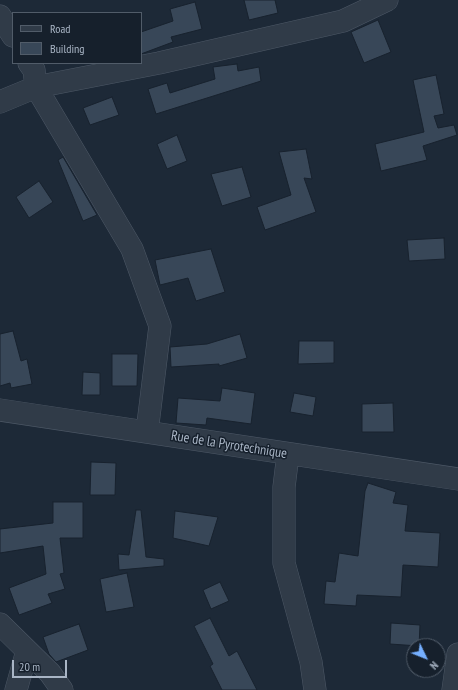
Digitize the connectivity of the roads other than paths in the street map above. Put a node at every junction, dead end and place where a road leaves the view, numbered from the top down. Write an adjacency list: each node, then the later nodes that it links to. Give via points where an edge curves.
1 (387, 0): 5 (street, via 343,21 159,63)
2 (0, 16): 3 (street)
3 (12, 34)
4 (31, 64): 5 (street)
5 (36, 87): 6 (street); 8 (street, via 132,249 160,326)
6 (0, 102)
7 (0, 410): 8 (street, Rue de la Pyrotechnique)
8 (147, 432): 9 (street, Rue de la Pyrotechnique)
9 (288, 454): 10 (street, Rue de la Pyrotechnique); 16 (street, via 284,487 284,563 311,662)
10 (458, 479)
11 (0, 624): 12 (street)
12 (27, 651): 14 (street); 15 (street, via 50,673)
13 (458, 654): 17 (street)
14 (16, 690)
15 (62, 690)
16 (315, 690)
17 (453, 690)

